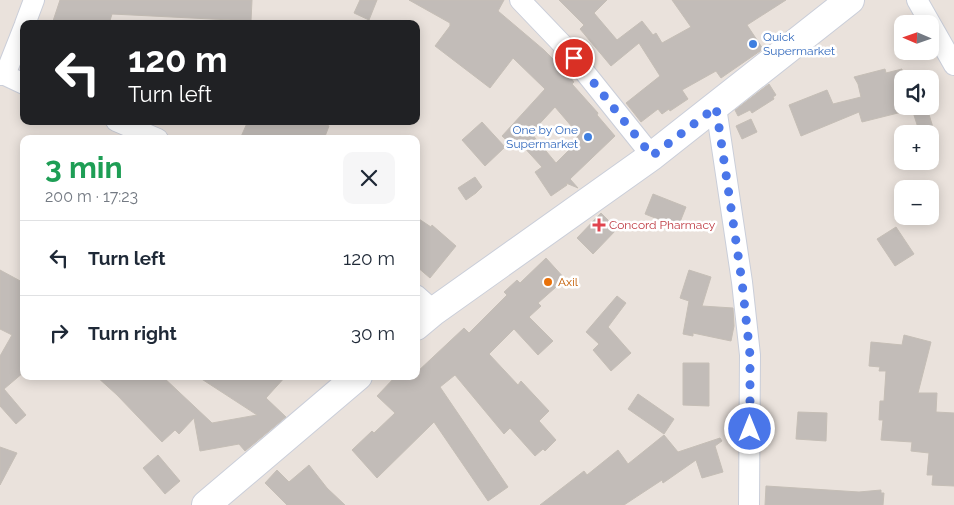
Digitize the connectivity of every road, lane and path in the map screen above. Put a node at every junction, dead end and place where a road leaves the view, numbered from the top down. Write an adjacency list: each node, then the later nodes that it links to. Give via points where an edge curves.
1 (34, 0): 5 (street)
2 (520, 0): 13 (street, via 563,45)
3 (850, 0): 10 (street)
4 (917, 0): 7 (street)
5 (26, 20)
6 (20, 36): 8 (street)
7 (954, 65)
8 (2, 75): 9 (street)
9 (20, 82)
10 (716, 107): 13 (street); 17 (street, via 750,355)
11 (125, 125): 12 (street)
12 (149, 135)
13 (652, 156): 14 (street)
14 (422, 311)
15 (353, 380): 16 (street)
16 (206, 505)
17 (749, 505)

